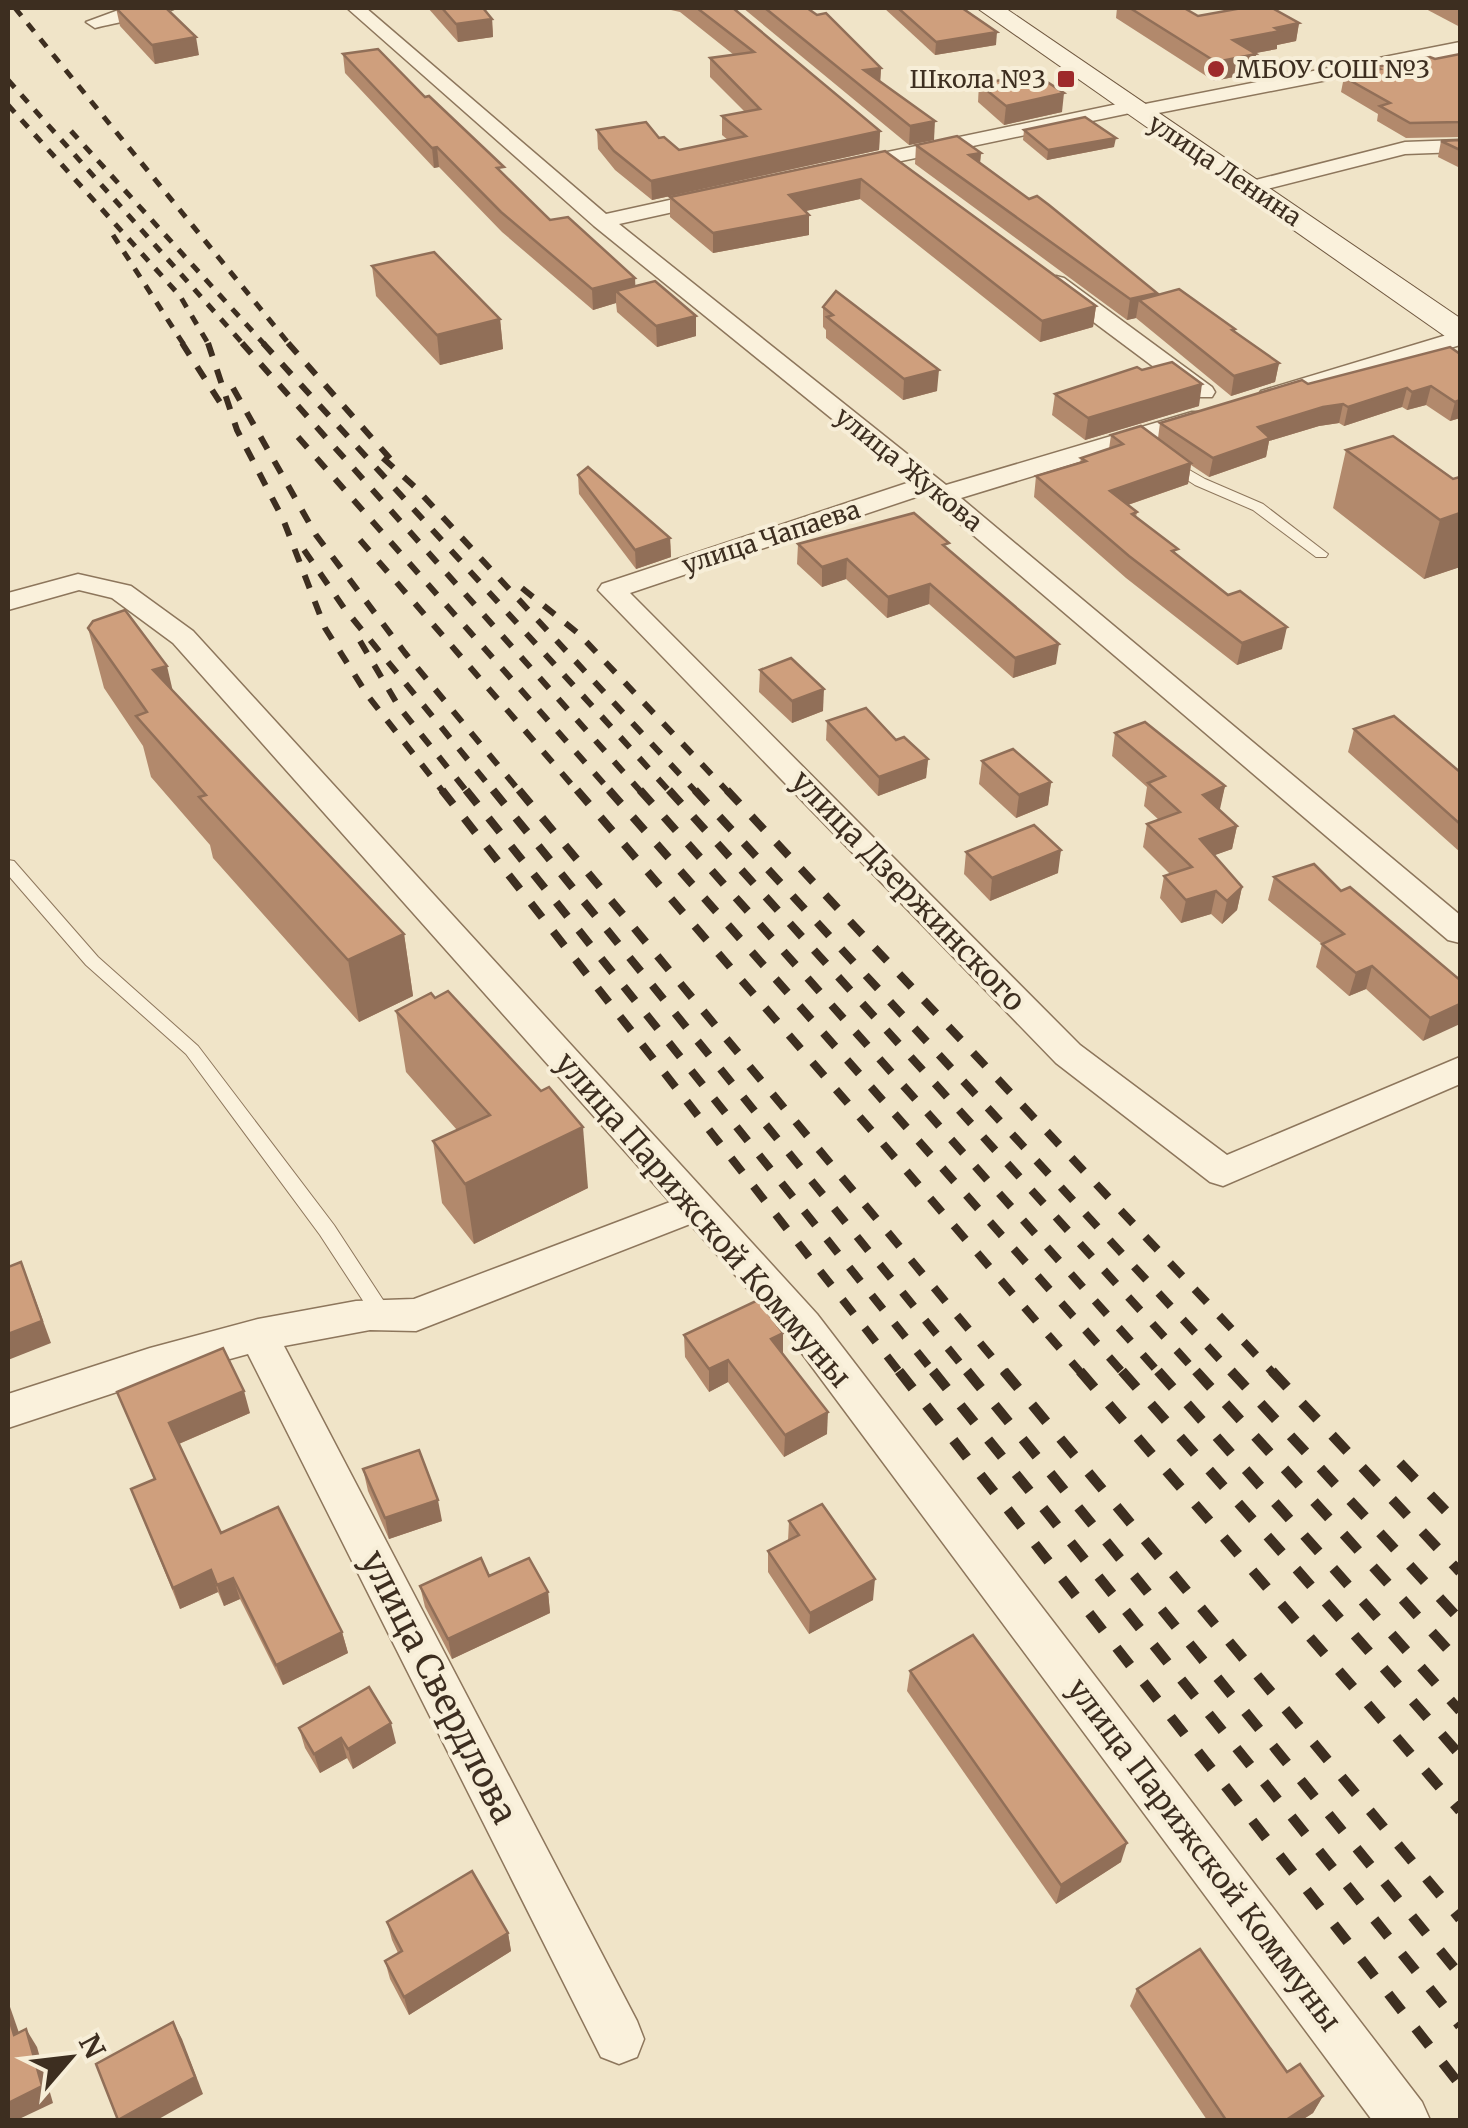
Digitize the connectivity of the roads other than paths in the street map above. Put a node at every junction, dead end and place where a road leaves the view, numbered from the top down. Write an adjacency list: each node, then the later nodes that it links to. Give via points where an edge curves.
1 (166, 8): 4 (street)
2 (356, 8): 13 (street, улица Жукова)
3 (989, 8): 6 (main road, улица Ленина)
4 (94, 22)
5 (1460, 48): 6 (street)
6 (1135, 109): 8 (street); 11 (main road, улица Ленина)
7 (1460, 146): 11 (street, via 1405,148)
8 (893, 152): 9 (street); 10 (street)
9 (830, 170)
10 (918, 181)
11 (1251, 187): 15 (main road, улица Ленина)
12 (735, 192): 13 (street)
13 (602, 221): 18 (street, улица Жукова)
14 (1041, 272): 16 (street)
15 (1460, 333): 16 (street, улица Чапаева)
16 (1235, 406): 18 (street, улица Чапаева, via 1142,441)
17 (1162, 456): 19 (lane, via 1200,482 1258,507)
18 (936, 490): 20 (street, улица Чапаева); 23 (street, улица Жукова)
19 (1321, 554)
20 (612, 590): 24 (street, улица Дзержинского, via 1068,1054 1223,1172)
21 (8, 602): 25 (street, улица Парижской Коммуны, via 78,582 121,592 184,637)
22 (8, 865): 26 (lane, via 92,961 192,1050 328,1230)
23 (1460, 932)
24 (1460, 1070)
25 (695, 1207): 26 (street, via 416,1316); 30 (street, улица Парижской Коммуны, via 803,1325)
26 (380, 1311): 27 (street)
27 (258, 1336): 28 (street, via 139,1365); 29 (street, улица Свердлова)
28 (8, 1411)
29 (620, 2039)
30 (1404, 2120)

